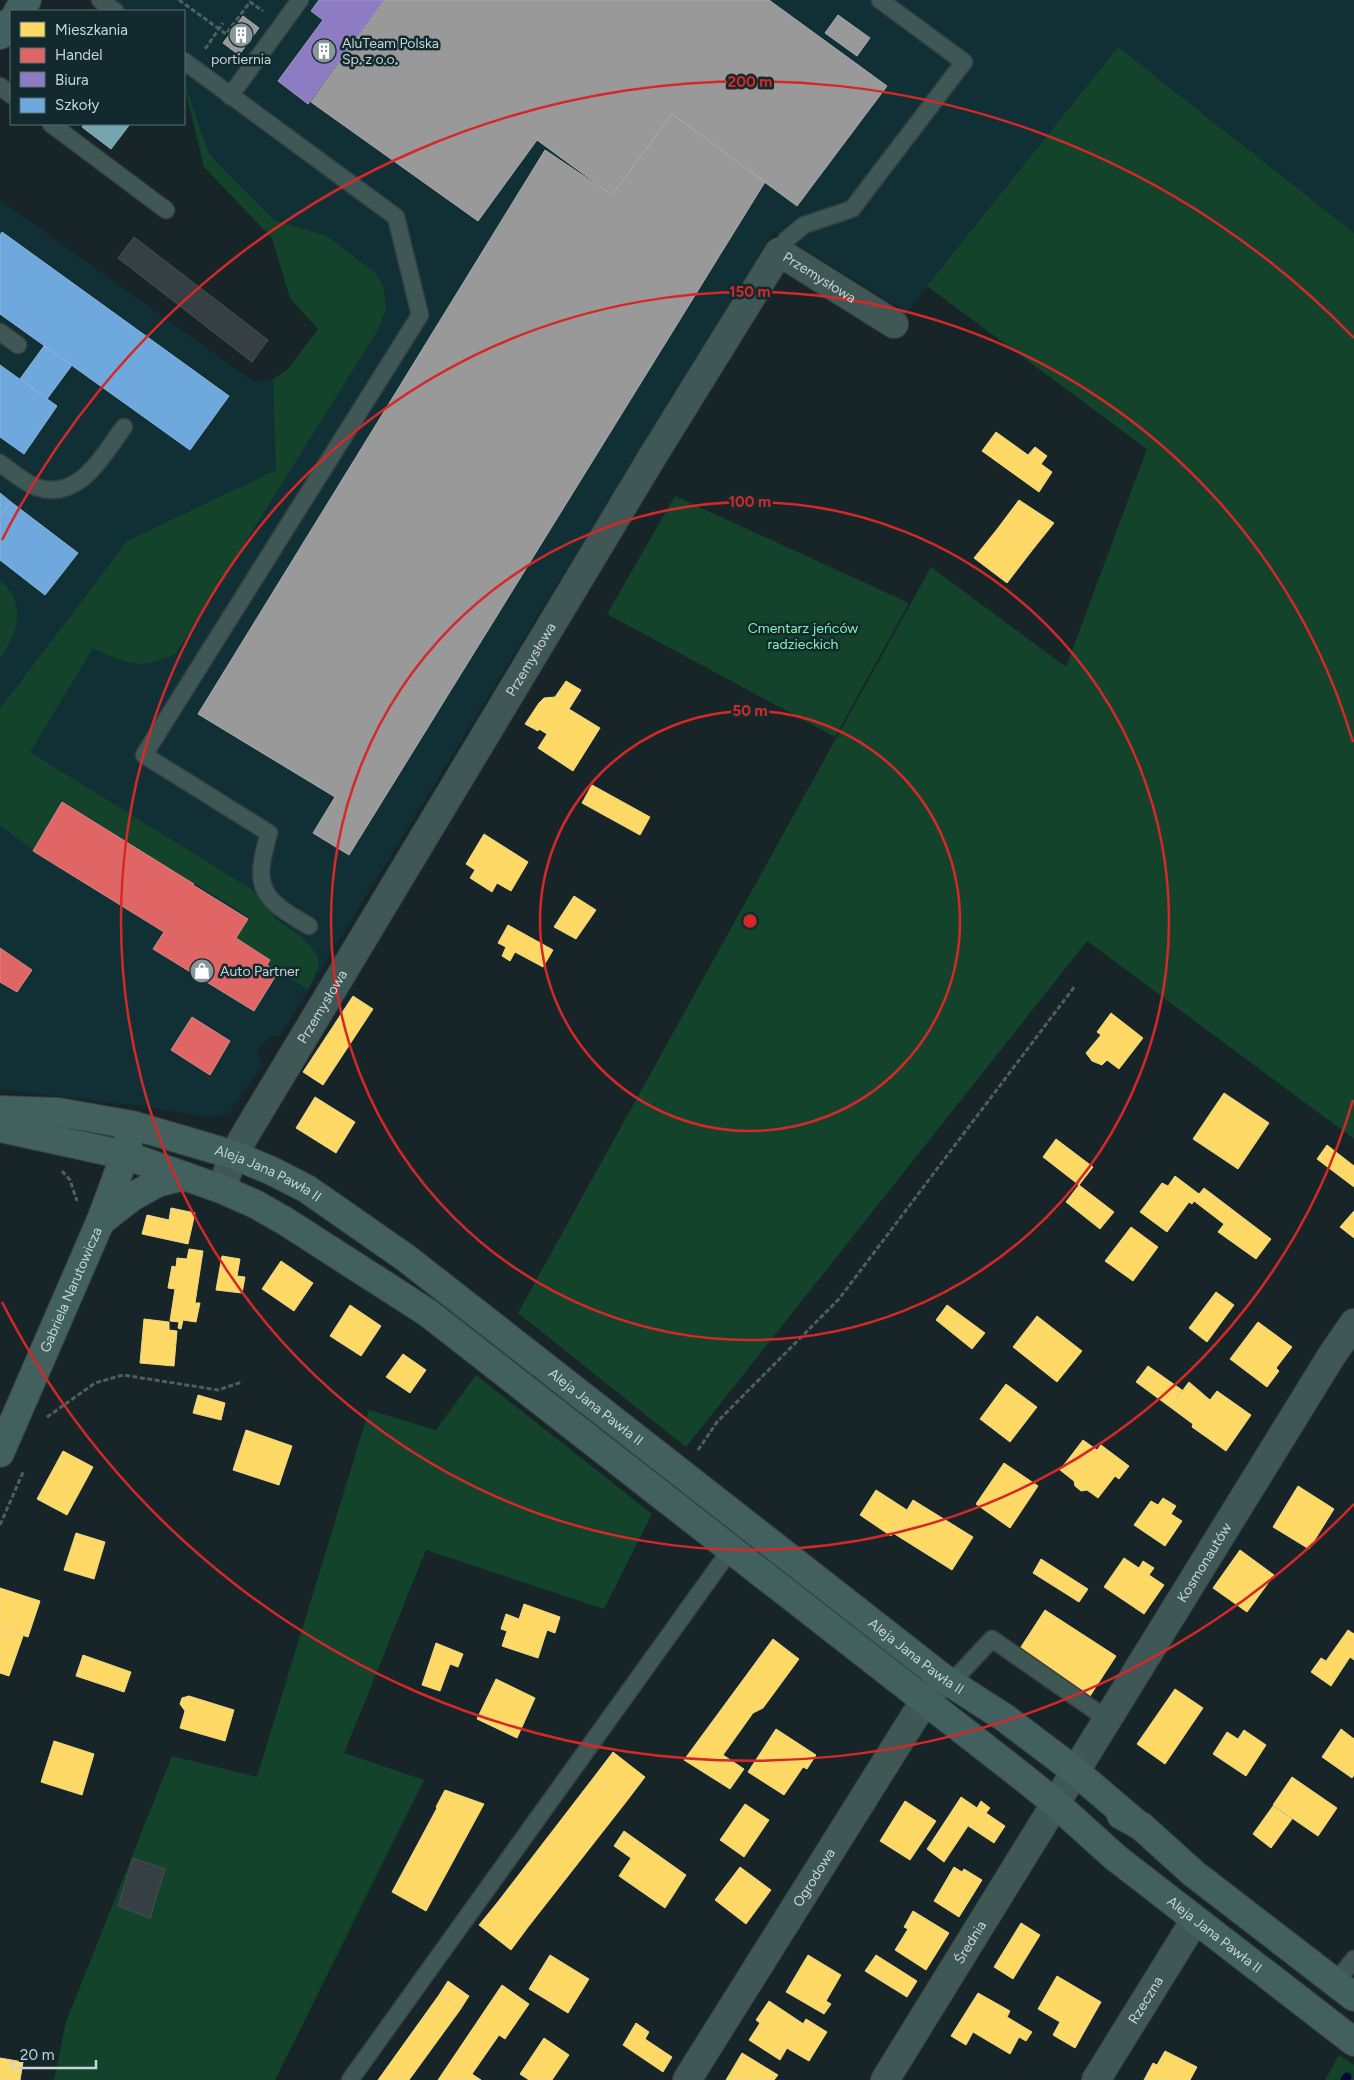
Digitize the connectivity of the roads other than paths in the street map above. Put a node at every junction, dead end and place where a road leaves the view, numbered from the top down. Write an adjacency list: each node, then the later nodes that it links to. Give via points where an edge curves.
1 (27, 0): 5 (street)
2 (100, 0): 6 (lane)
3 (300, 0): 12 (lane)
4 (880, 0): 15 (lane, via 964,62 852,209 804,225 786,240)
5 (19, 10)
6 (114, 10)
7 (10, 22): 8 (street)
8 (0, 35)
9 (188, 64): 12 (lane)
10 (0, 86): 11 (lane)
11 (10, 94)
12 (230, 96): 21 (lane, via 396,217 420,315 144,755 269,832 262,857 262,888 280,909)
13 (52, 125): 14 (lane)
14 (166, 210)
15 (779, 252): 16 (street, Przemysłowa); 26 (street, Przemysłowa, via 646,467)
16 (894, 324)
17 (0, 332): 18 (lane)
18 (18, 345)
19 (124, 427): 20 (lane, via 82,480 66,489 48,490 34,486)
20 (0, 463)
21 (308, 926)
22 (0, 1110): 23 (street, Aleja Jana Pawła II, via 58,1112)
23 (132, 1124): 25 (street, Gabriela Narutowicza); 26 (street, Aleja Jana Pawła II)
24 (0, 1128): 25 (street, Aleja Jana Pawła II)
25 (125, 1155): 27 (street, Aleja Jana Pawła II); 29 (street, Gabriela Narutowicza)
26 (234, 1155): 28 (street, Przemysłowa); 32 (street, Aleja Jana Pawła II, via 307,1189 406,1258)
27 (185, 1176): 28 (street, Aleja Jana Pawła II); 29 (street, via 157,1183)
28 (221, 1189): 33 (street, Aleja Jana Pawła II, via 285,1221 428,1313)
29 (88, 1217): 31 (street, Gabriela Narutowicza)
30 (1354, 1323): 37 (street, Kosmonautów)
31 (0, 1453)
32 (681, 1473): 33 (street); 35 (street, Aleja Jana Pawła II)
33 (663, 1498): 34 (street, Aleja Jana Pawła II)
34 (731, 1549): 36 (street, Aleja Jana Pawła II); 47 (lane)
35 (947, 1681): 36 (street, Ogrodowa); 37 (lane, via 992,1640); 38 (street, Aleja Jana Pawła II, via 1005,1718)
36 (926, 1701): 39 (street, Aleja Jana Pawła II); 48 (street, Ogrodowa)
37 (1107, 1719): 38 (street, Kosmonautów)
38 (1075, 1771): 39 (street, Kosmonautów); 40 (street, Aleja Jana Pawła II)
39 (1055, 1803): 40 (street, Aleja Jana Pawła II, via 1070,1800 1095,1804); 42 (street, Aleja Jana Pawła II, via 1116,1858); 49 (street, Średnia)
40 (1138, 1824): 41 (street, Aleja Jana Pawła II)
41 (1192, 1873): 42 (street, via 1199,1888); 45 (street, Aleja Jana Pawła II)
42 (1195, 1920): 44 (street, Aleja Jana Pawła II); 50 (street, Rzeczna)
43 (1354, 1958): 45 (lane)
44 (1281, 1988): 45 (street, via 1298,1993); 46 (street, Aleja Jana Pawła II)
45 (1344, 1990)
46 (1354, 2042)
47 (350, 2080)
48 (687, 2080)
49 (885, 2080)
50 (1096, 2080)

